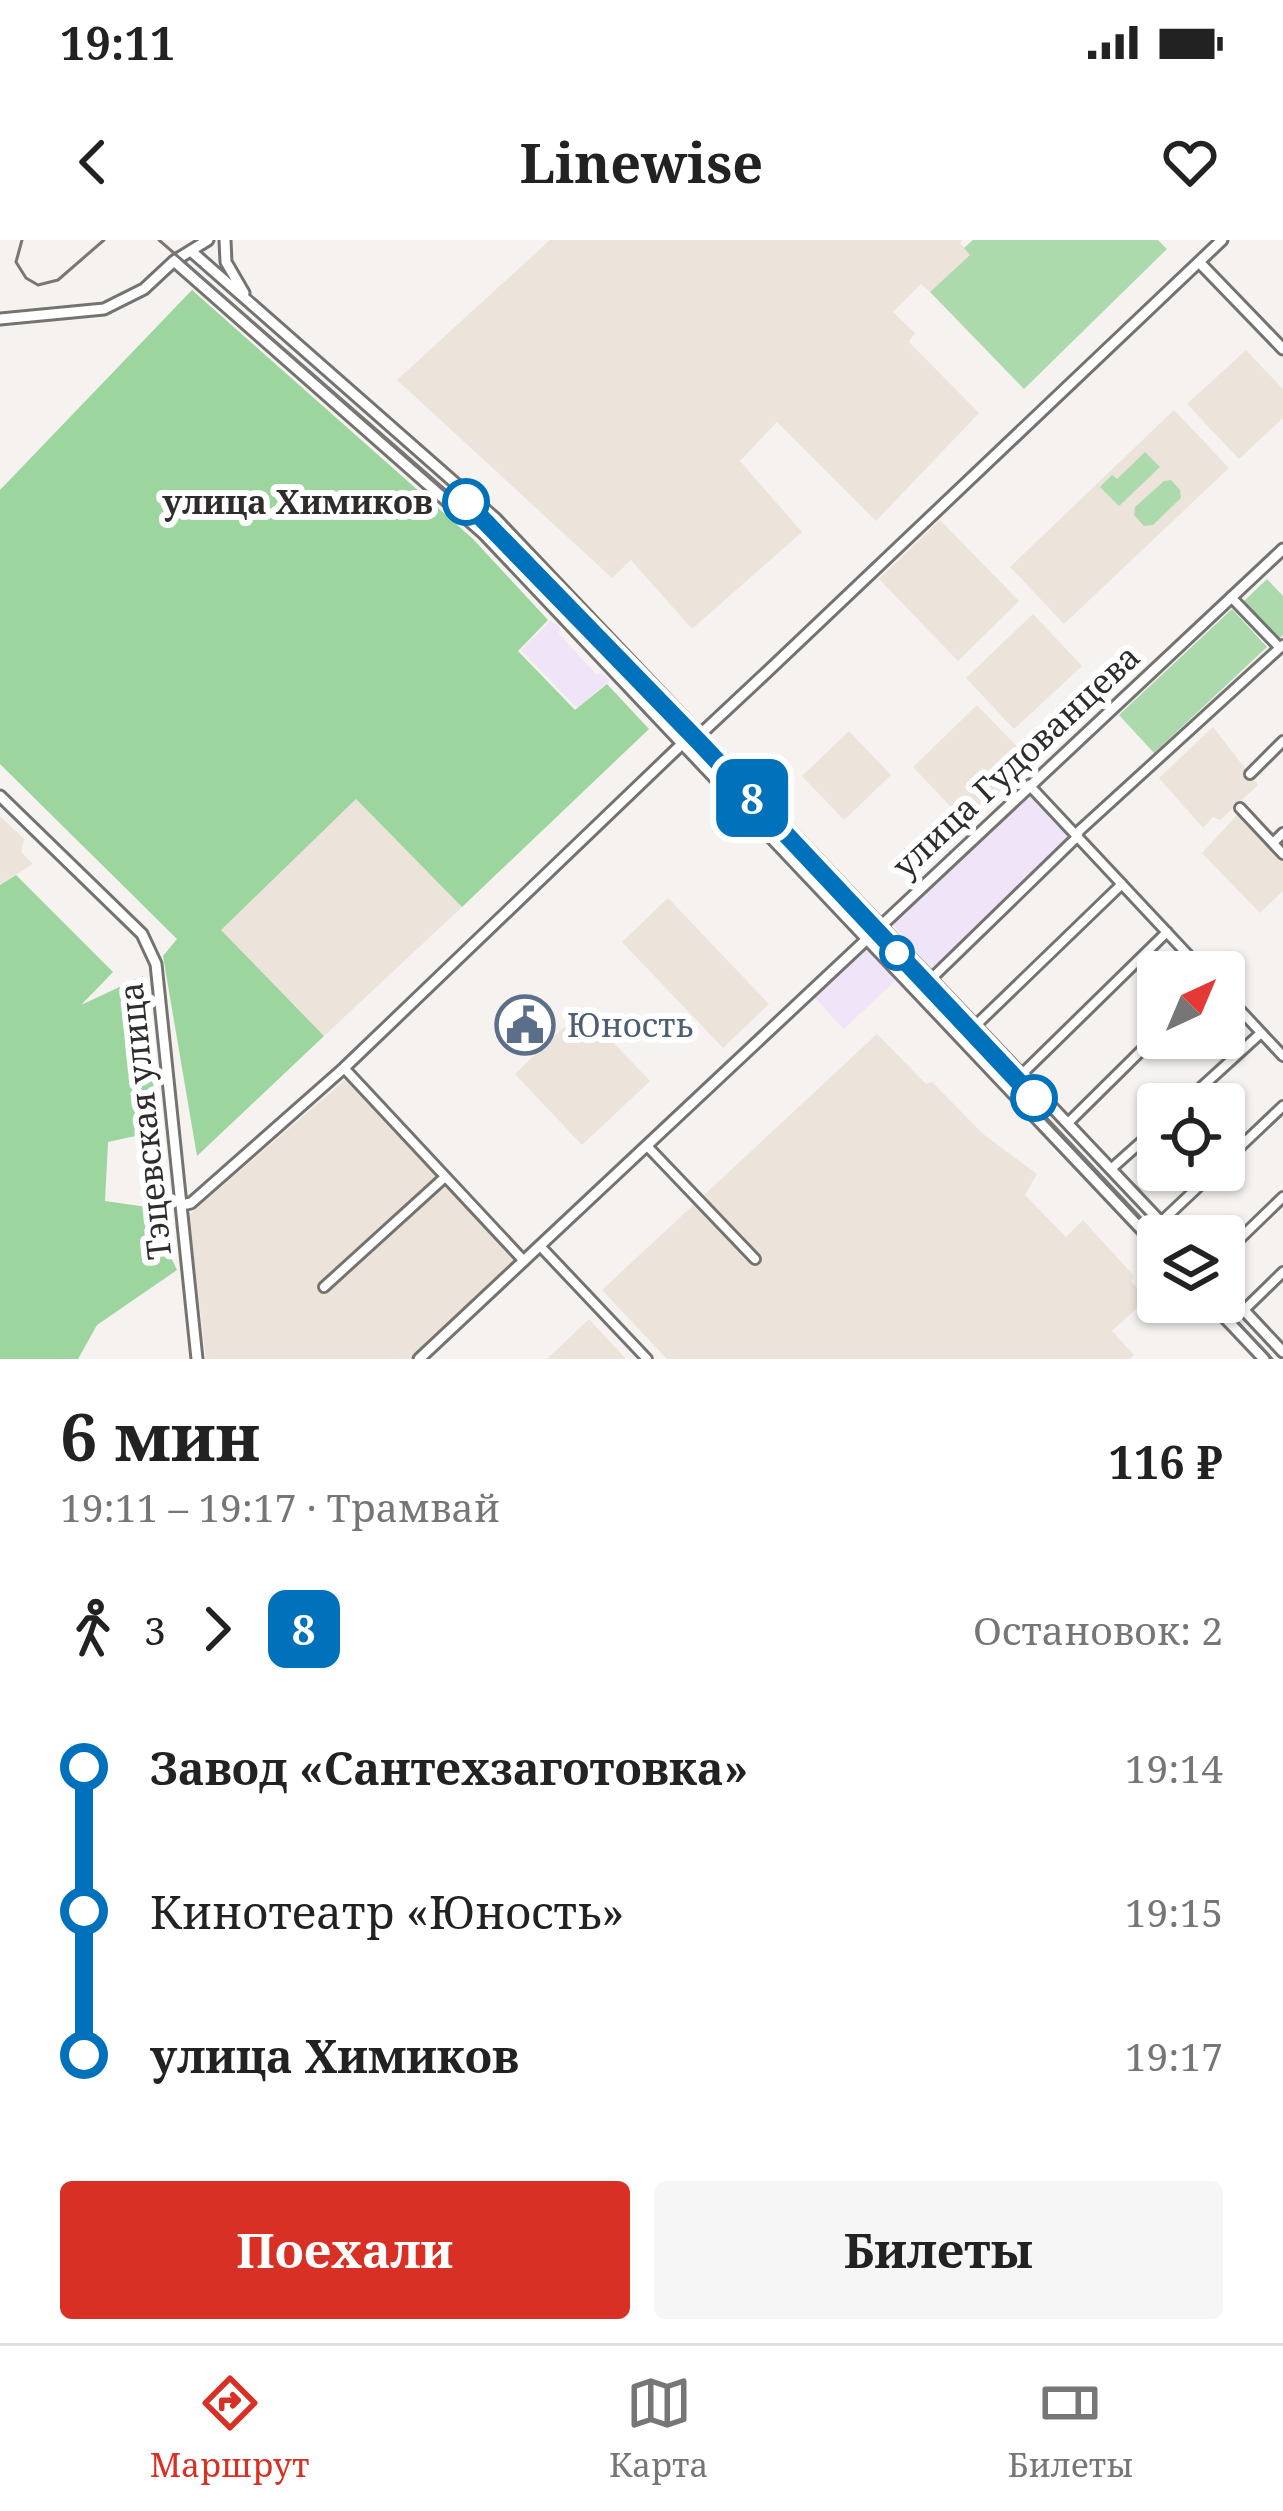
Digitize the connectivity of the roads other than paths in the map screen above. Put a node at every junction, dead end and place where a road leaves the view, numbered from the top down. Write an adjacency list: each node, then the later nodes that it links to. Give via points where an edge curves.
1 (208, 240): 4 (main road)
2 (225, 240): 7 (main road, via 229,271)
3 (1222, 240): 6 (main road)
4 (191, 251): 5 (main road); 7 (main road)
5 (174, 261): 8 (main road, via 144,289 104,308); 11 (main road)
6 (1199, 262): 9 (main road); 15 (main road)
7 (254, 307): 10 (main road)
8 (0, 319)
9 (1283, 349)
10 (496, 519): 11 (main road); 15 (main road)
11 (483, 533): 17 (main road)
12 (1283, 549): 13 (main road, улица Гудованцева)
13 (1231, 597): 14 (street); 19 (main road, улица Гудованцева)
14 (1282, 648): 23 (street)
15 (700, 734): 17 (main road); 27 (main road)
16 (1283, 741): 18 (street)
17 (683, 743): 29 (main road); 37 (main road)
18 (1250, 774)
19 (1029, 785): 23 (street); 27 (main road, улица Гудованцева)
20 (0, 796): 51 (main road, Тэцевская улица, via 142,934 156,964)
21 (1240, 808): 24 (street)
22 (1283, 833): 24 (street)
23 (1077, 837): 26 (street); 31 (street)
24 (1273, 843): 25 (street)
25 (1283, 854)
26 (1122, 884): 28 (street); 33 (street)
27 (882, 925): 29 (main road, улица Гудованцева); 31 (main road)
28 (1167, 932): 30 (street); 38 (street)
29 (868, 938): 45 (main road, улица Гудованцева); 46 (main road)
30 (1185, 951)
31 (932, 978): 33 (main road)
32 (1245, 1015): 34 (street)
33 (976, 1025): 38 (main road)
34 (1262, 1033): 36 (street); 39 (street)
35 (1137, 1055): 41 (street)
36 (1283, 1056)
37 (344, 1068): 48 (street); 51 (main road)
38 (1022, 1074): 41 (main road)
39 (1206, 1083)
40 (1283, 1106): 43 (street)
41 (1068, 1123): 42 (main road)
42 (1081, 1137): 46 (main road); 47 (main road)
43 (1245, 1142)
44 (1137, 1146): 47 (street)
45 (648, 1147): 56 (main road, улица Гудованцева); 57 (street)
46 (1067, 1150): 54 (main road)
47 (1112, 1169): 52 (main road)
48 (445, 1177): 58 (street); 60 (street)
49 (1194, 1191): 53 (street)
50 (1283, 1198): 55 (street)
51 (182, 1204): 65 (main road, Тэцевская улица)
52 (1155, 1215)
53 (1168, 1215)
54 (1137, 1225)
55 (1245, 1234)
56 (540, 1246): 58 (main road, улица Гудованцева); 67 (street)
57 (755, 1259)
58 (524, 1261): 66 (main road, улица Гудованцева)
59 (1283, 1272): 61 (street)
60 (324, 1287)
61 (1245, 1309)
62 (1245, 1311): 64 (main road)
63 (1230, 1323): 68 (main road)
64 (1283, 1352)
65 (197, 1359)
66 (419, 1359)
67 (647, 1359)
68 (1264, 1359)

